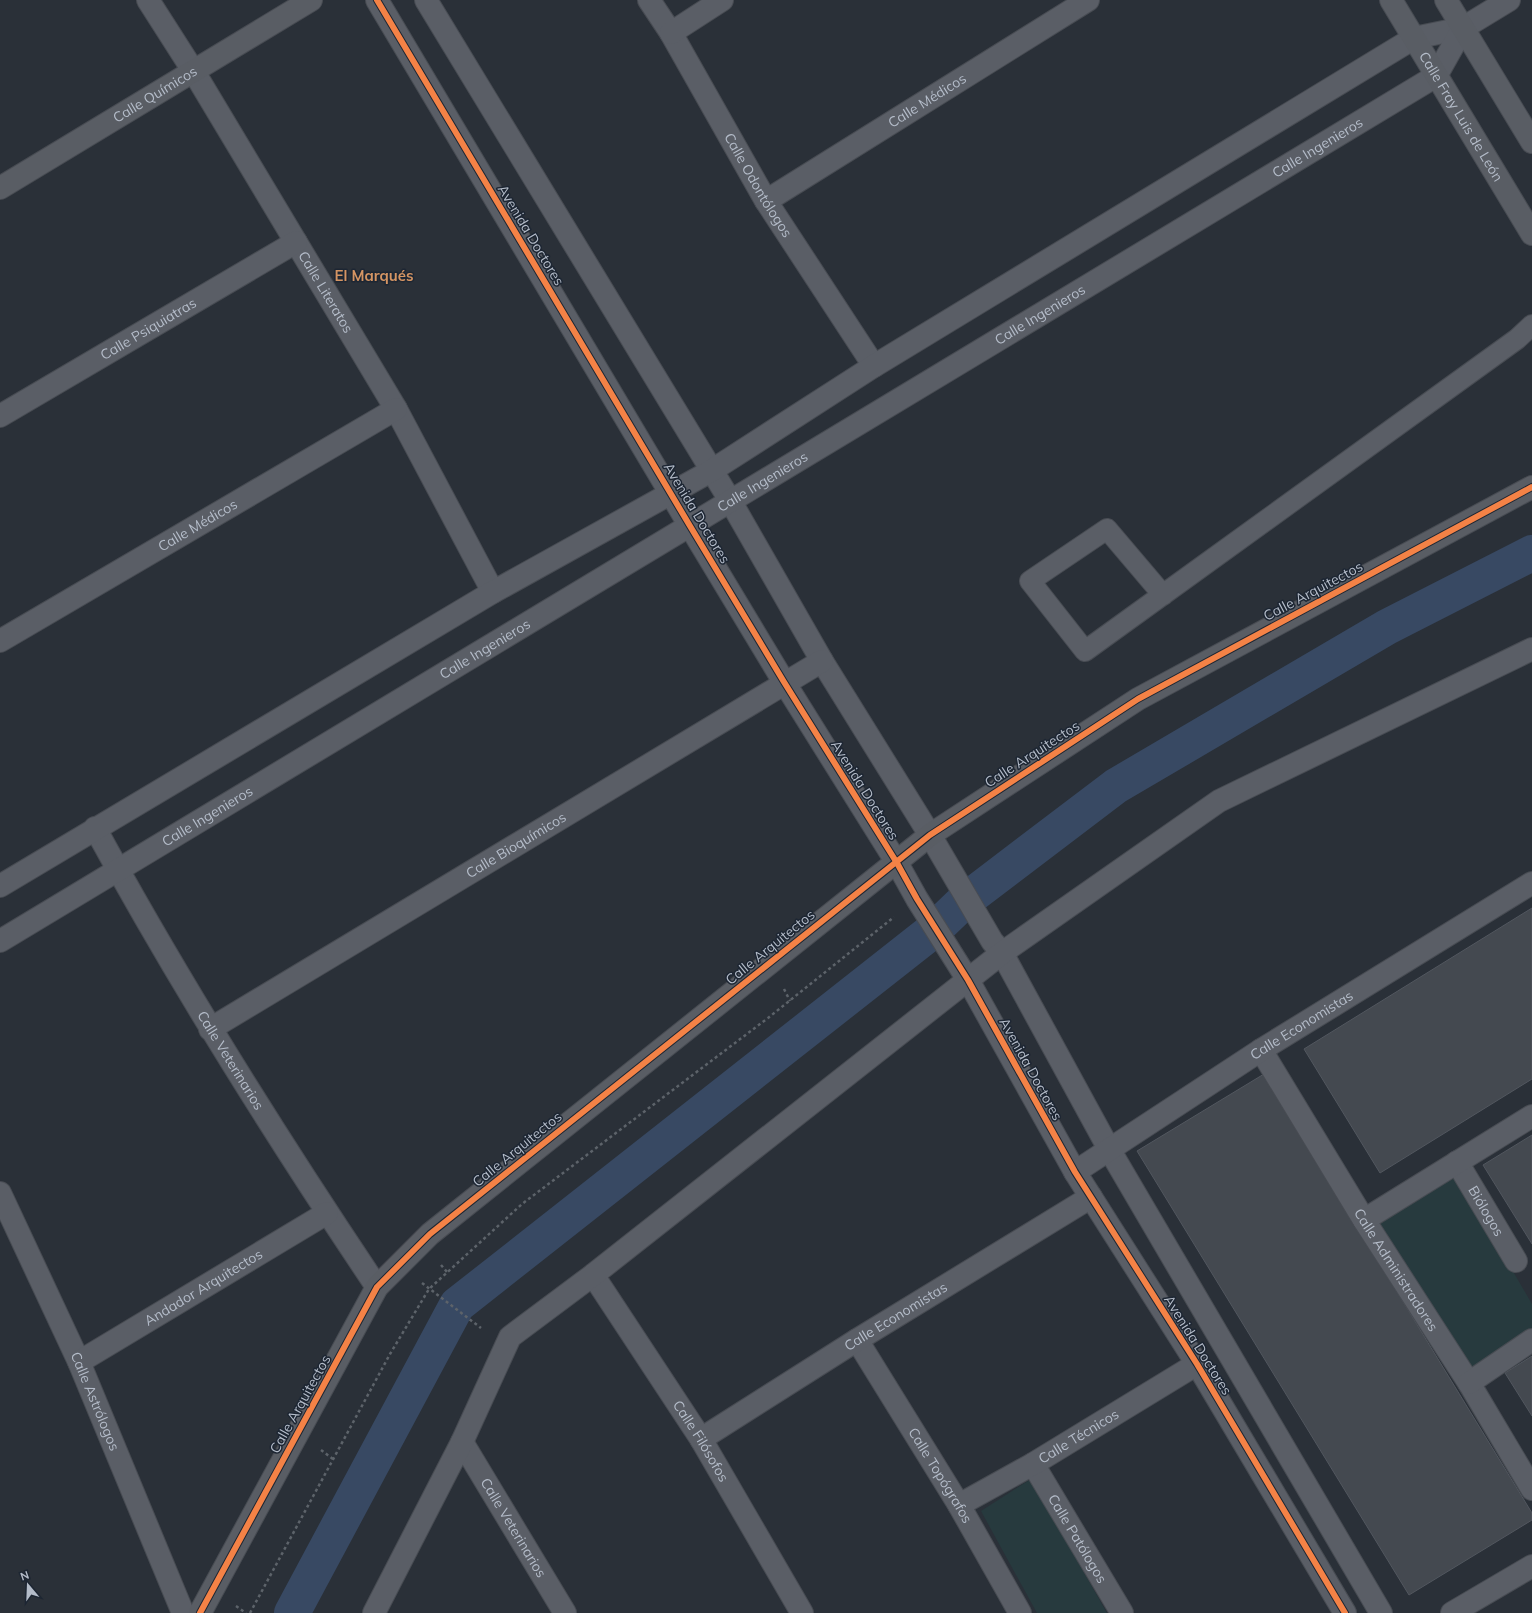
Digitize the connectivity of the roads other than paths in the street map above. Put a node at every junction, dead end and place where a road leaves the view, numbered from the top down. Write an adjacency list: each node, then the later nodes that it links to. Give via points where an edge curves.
1 (148, 0): 14 (street, Calle Literatos)
2 (311, 0): 14 (street, Calle Químicos)
3 (377, 0): 27 (street, Avenida Doctores)
4 (426, 0): 25 (street, Avenida Doctores)
5 (649, 0): 12 (street, Calle Odontólogos)
6 (722, 0): 12 (street)
7 (1088, 0): 18 (street, Calle Médicos)
8 (1391, 0): 13 (street, Calle Fray Luis de León)
9 (1446, 0): 11 (street)
10 (1509, 0): 11 (street)
11 (1463, 28): 13 (street); 15 (street, Calle Ingenieros); 16 (street)
12 (671, 33): 18 (street, Calle Odontólogos)
13 (1414, 38): 15 (street, Calle Fray Luis de León); 22 (street)
14 (194, 72): 17 (street, Calle Químicos); 20 (street, Calle Literatos)
15 (1436, 76): 19 (street, Calle Fray Luis de León); 28 (street, Calle Ingenieros)
16 (1532, 142)
17 (0, 188)
18 (766, 201): 22 (street, Calle Odontólogos)
19 (1532, 234)
20 (296, 242): 23 (street, Calle Literatos); 24 (street, Calle Psiquiatras)
21 (1532, 325): 31 (lane, via 1517,339)
22 (874, 366): 25 (street)
23 (396, 409): 30 (street, Calle Literatos); 32 (street, Calle Médicos)
24 (0, 416)
25 (711, 471): 27 (street); 28 (street, Avenida Doctores)
26 (1532, 487): 37 (street, Calle Arquitectos, via 1138,699)
27 (671, 493): 29 (street, Avenida Doctores); 30 (street)
28 (731, 502): 29 (street, Calle Ingenieros); 34 (street, Avenida Doctores)
29 (690, 526): 35 (street, Avenida Doctores); 39 (street, Calle Ingenieros)
30 (493, 592): 36 (street)
31 (1163, 595): 31 (lane, via 1107,529 1030,582 1085,651)
32 (0, 641)
33 (1532, 649): 43 (street, via 1219,801)
34 (822, 661): 35 (street, Calle Bioquímicos); 37 (street, Avenida Doctores)
35 (784, 682): 38 (street, Avenida Doctores); 45 (street, Calle Bioquímicos)
36 (95, 828): 39 (street, Calle Veterinarios); 41 (street)
37 (935, 843): 38 (street, Calle Arquitectos); 43 (street, Avenida Doctores)
38 (897, 862): 44 (street, Avenida Doctores, via 917,900); 57 (street, Calle Arquitectos, via 430,1234)
39 (118, 870): 42 (street, Calle Ingenieros); 45 (street, Calle Veterinarios)
40 (1532, 883): 46 (street, Calle Economistas)
41 (0, 886)
42 (0, 941)
43 (997, 947): 44 (street); 48 (street, Avenida Doctores)
44 (968, 980): 50 (street, Avenida Doctores); 56 (street)
45 (210, 1029): 53 (street, Calle Veterinarios)
46 (1261, 1050): 48 (street, Calle Economistas); 54 (street, Calle Administradores)
47 (1532, 1116): 49 (street)
48 (1109, 1149): 50 (street, Calle Economistas); 77 (street, Avenida Doctores)
49 (1457, 1162): 54 (street); 55 (street, Biólogos)
50 (1075, 1172): 52 (street, Avenida Doctores)
51 (0, 1193): 60 (street, Calle Astrólogos)
52 (1091, 1197): 58 (street, Calle Economistas); 61 (street, Avenida Doctores)
53 (327, 1213): 57 (street, Calle Veterinarios); 60 (street, Andador Arquitectos)
54 (1364, 1220): 62 (street, Calle Administradores)
55 (1516, 1261)
56 (593, 1274): 63 (street, Calle Filósofos); 64 (street, via 510,1337)
57 (377, 1287): 70 (street, Calle Arquitectos)
58 (857, 1340): 63 (street, Calle Economistas); 67 (street, Calle Topógrafos)
59 (1532, 1340): 62 (street)
60 (79, 1362): 69 (street, Calle Astrólogos)
61 (1197, 1364): 65 (street, Calle Técnicos); 76 (street, Avenida Doctores)
62 (1469, 1383): 66 (street, Calle Administradores)
63 (701, 1439): 73 (street, Calle Filósofos)
64 (462, 1442): 71 (street); 72 (street, Calle Veterinarios)
65 (1033, 1464): 67 (street, Calle Técnicos); 75 (street, Calle Patólogos)
66 (1532, 1489)
67 (959, 1505): 74 (street, Calle Topógrafos)
68 (1532, 1566): 78 (street)
69 (183, 1613)
70 (200, 1613)
71 (374, 1613)
72 (565, 1613)
73 (802, 1613)
74 (1020, 1613)
75 (1122, 1613)
76 (1345, 1613)
77 (1381, 1613)
78 (1452, 1613)

